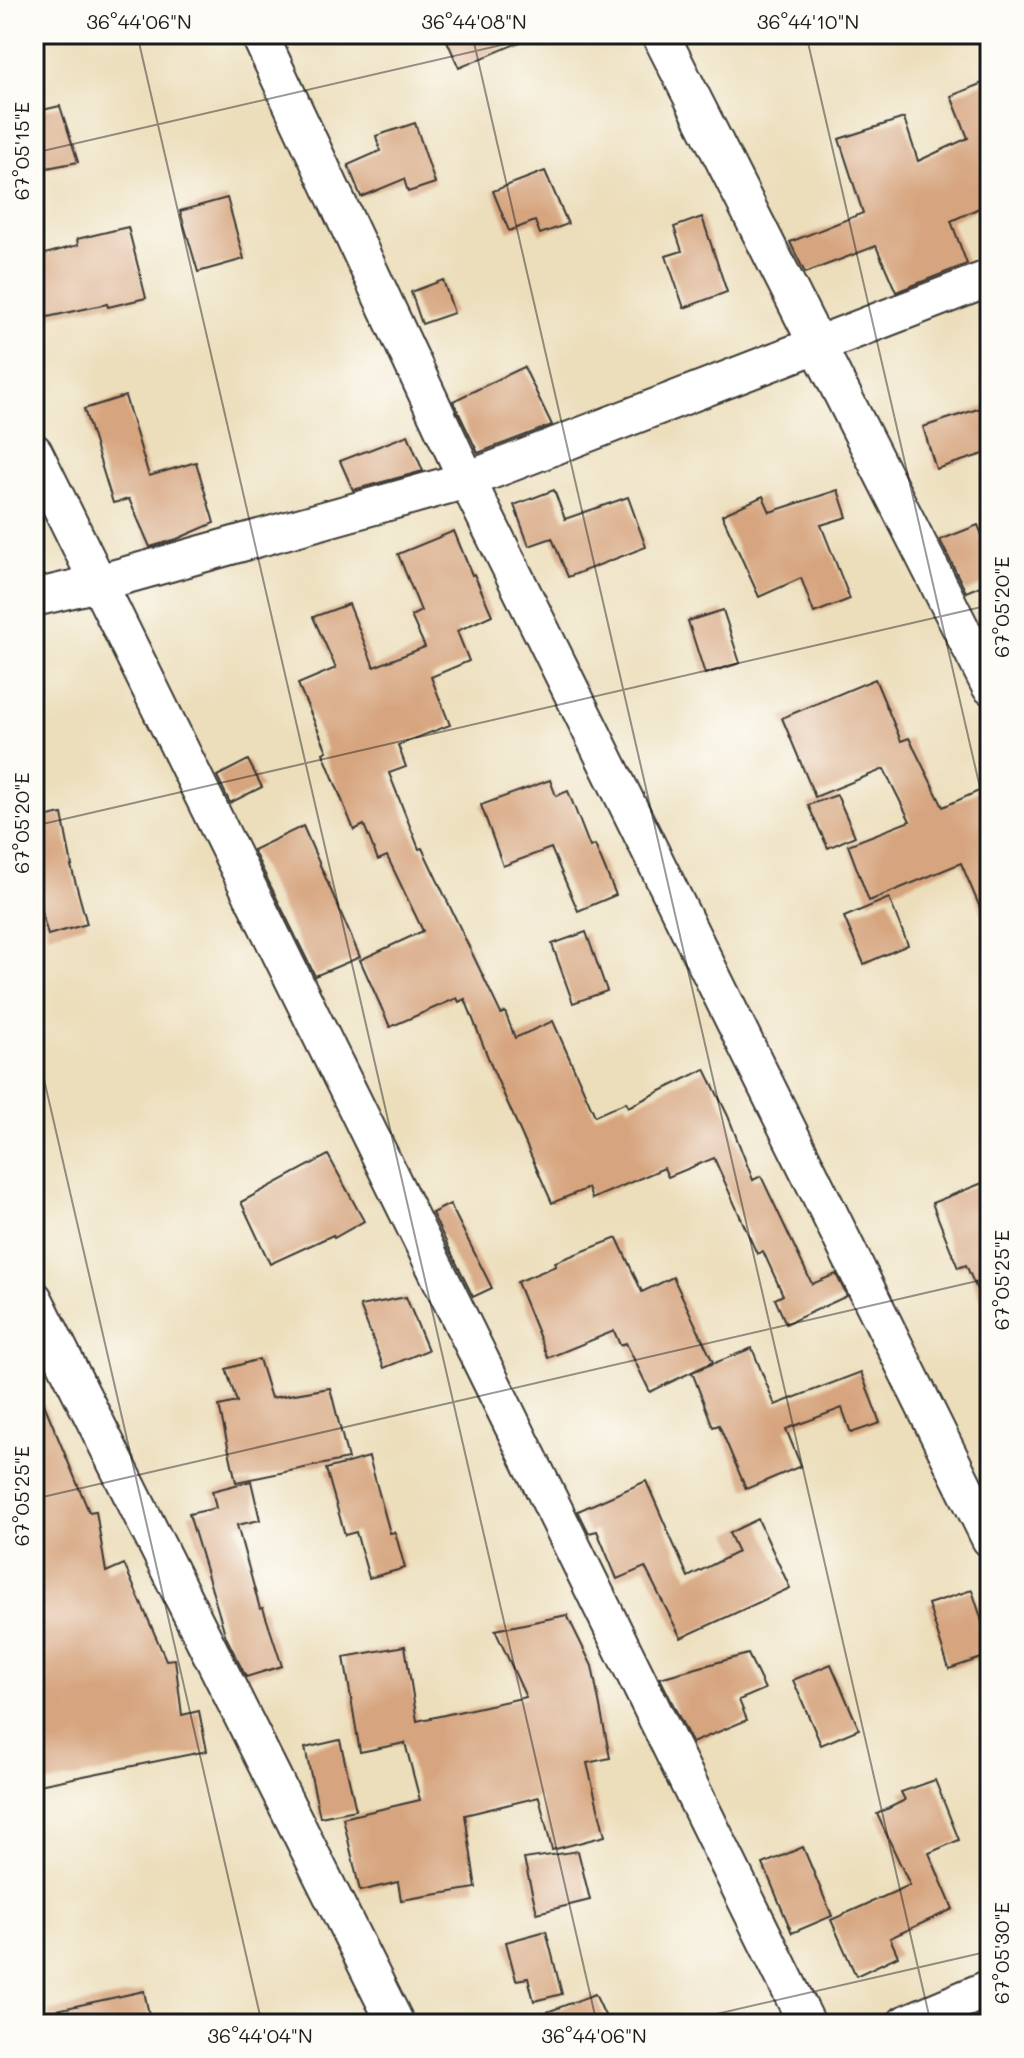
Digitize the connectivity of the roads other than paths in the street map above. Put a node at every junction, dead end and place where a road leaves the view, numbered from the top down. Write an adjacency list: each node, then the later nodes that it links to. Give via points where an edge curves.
1 (259, 34): 6 (street)
2 (660, 34): 4 (street)
3 (990, 278): 4 (street)
4 (818, 344): 6 (street); 9 (street)
5 (34, 452): 7 (street)
6 (467, 480): 7 (street); 11 (street)
7 (98, 583): 8 (street); 14 (street)
8 (34, 598)
9 (990, 686)
10 (34, 1299): 13 (street)
11 (990, 1539)
12 (990, 1988): 15 (street)
13 (396, 2024)
14 (807, 2024)
15 (905, 2024)

